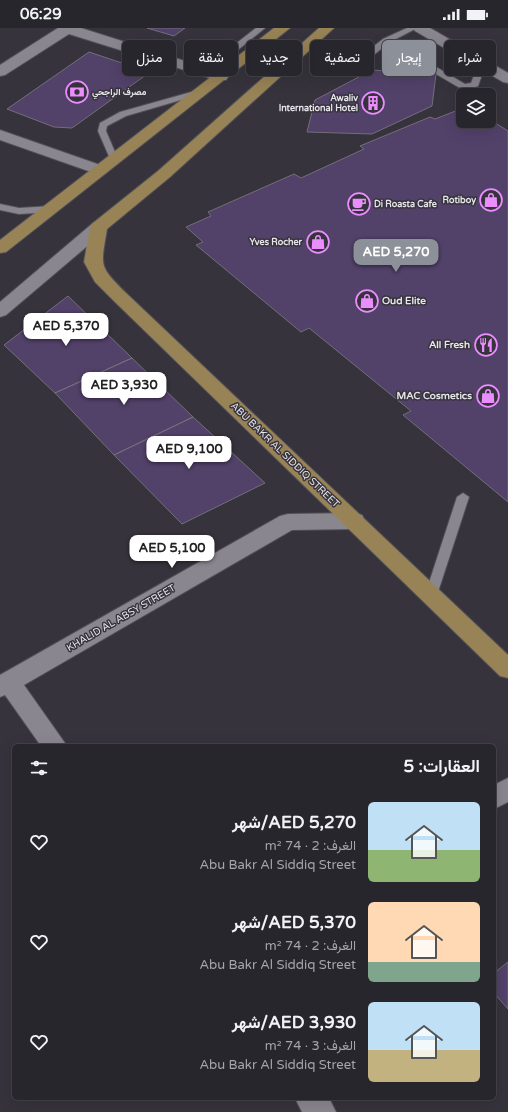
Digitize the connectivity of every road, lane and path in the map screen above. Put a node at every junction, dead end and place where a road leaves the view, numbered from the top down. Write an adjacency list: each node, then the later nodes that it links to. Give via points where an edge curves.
1 (67, 28): 14 (street); 16 (street)
2 (261, 28): 11 (lane)
3 (283, 28): 13 (main road)
4 (327, 28): 28 (main road, via 164,174)
5 (413, 28): 8 (lane)
6 (420, 28): 9 (street)
7 (447, 28): 15 (street)
8 (388, 40)
9 (444, 42)
10 (382, 44): 12 (lane)
11 (238, 46)
12 (374, 51)
13 (238, 63)
14 (184, 65)
15 (508, 65)
16 (0, 72)
17 (496, 72): 21 (street)
18 (221, 76): 22 (main road)
19 (446, 76): 20 (lane, via 470,87 475,84)
20 (478, 76)
21 (508, 79)
22 (202, 91): 24 (main road); 24 (lane, via 123,114 103,125 102,131)
23 (0, 135): 25 (street)
24 (114, 159): 25 (main road)
25 (100, 170): 27 (main road)
26 (0, 207): 27 (lane, via 19,211)
27 (52, 209): 29 (main road)
28 (99, 228): 30 (street); 32 (main road, ABU BAKR AL SIDDIQ STREET, via 93,262 101,278)
29 (0, 248)
30 (0, 311)
31 (463, 497): 33 (lane)
32 (354, 521): 33 (main road, ABU BAKR AL SIDDIQ STREET); 35 (street, KHALID AL ABSY STREET, via 288,522)
33 (431, 595): 34 (main road, ABU BAKR AL SIDDIQ STREET)
34 (508, 669)
35 (5, 684): 36 (street)
36 (53, 744)
37 (508, 788): 38 (street)
38 (496, 797)
39 (312, 1100): 40 (street)
40 (321, 1112)

